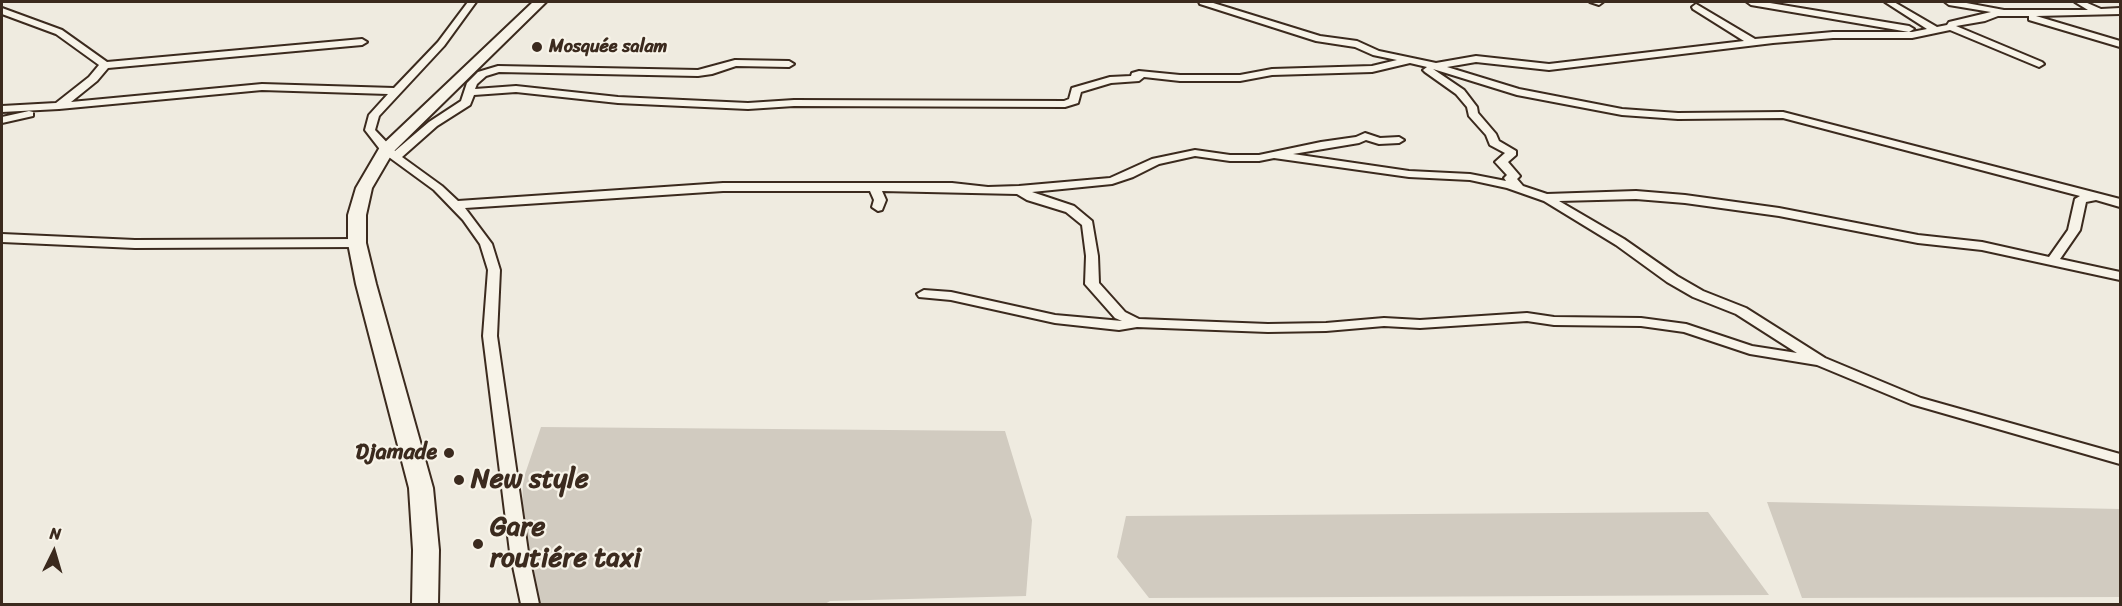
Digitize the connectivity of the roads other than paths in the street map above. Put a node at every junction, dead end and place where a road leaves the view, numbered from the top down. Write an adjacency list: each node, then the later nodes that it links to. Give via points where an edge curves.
1 (472, 2): 26 (street, via 441,44)
2 (540, 2): 32 (highway)
3 (1203, 2): 21 (street, via 1319,39 1357,45)
4 (1594, 2): 5 (street)
5 (1599, 2)
6 (1751, 2): 17 (street)
7 (1889, 2): 16 (street)
8 (1949, 2): 14 (street)
9 (2079, 2): 13 (street)
10 (1696, 8): 19 (street)
11 (2, 11): 24 (street, via 59,32)
12 (2121, 11): 13 (street)
13 (2102, 12): 14 (street)
14 (2012, 13): 15 (street, via 1994,14); 20 (street)
15 (1951, 27): 16 (street); 23 (street)
16 (1935, 30): 17 (street)
17 (1921, 31): 19 (street)
18 (362, 42): 24 (street)
19 (1754, 43): 25 (street, via 1549,67 1476,59)
20 (2121, 44)
21 (1412, 62): 25 (street); 27 (street, via 1372,69 1272,72 1246,77 1139,74 1139,78 1110,80 1077,90 1074,101 1065,104 748,106 618,100 614,107 555,95); 35 (street, via 1460,92 1494,143 1512,153 1501,162 1514,176 1510,178)
22 (789, 64): 27 (street, via 735,63 698,73 498,69 482,74 472,83)
23 (2039, 64)
24 (105, 65): 28 (street)
25 (1435, 67): 37 (street, via 1517,93 1622,112 1783,115)
26 (396, 91): 28 (street, via 262,87); 32 (street, via 374,116 370,130)
27 (469, 95): 32 (street, via 466,103)
28 (59, 106): 29 (street); 30 (street)
29 (2, 109)
30 (2, 120)
31 (1400, 140): 33 (street, via 1379,141 1365,136)
32 (391, 153): 40 (street); 43 (highway, via 364,188 357,215)
33 (1274, 155): 35 (street, via 1409,174 1470,177); 36 (street, via 1230,158 1195,153 1156,162 1112,181)
34 (875, 188): 36 (street); 40 (street, via 723,187); 41 (street, via 880,200)
35 (1518, 188): 38 (street)
36 (1019, 190): 47 (street, via 1078,213 1089,229 1092,284 1120,315)
37 (2098, 197): 39 (street); 44 (street, via 2081,199 2074,230)
38 (1546, 198): 44 (street, via 1636,195 1685,199 1779,212 1918,239 1982,246); 48 (street, via 1620,242 1672,279 1741,311)
39 (2121, 203)
40 (455, 205): 51 (street, via 486,244 494,270 490,336 519,552)
41 (878, 207)
42 (2, 238): 43 (street, via 189,245)
43 (357, 243): 50 (highway, via 421,488)
44 (2052, 262): 45 (street)
45 (2121, 276)
46 (924, 294): 47 (street, via 951,296 1055,319 1119,326)
47 (1137, 323): 48 (street, via 1326,327 1527,318 1641,322 1686,328 1750,350)
48 (1820, 361): 49 (street, via 1916,401)
49 (2121, 459)
50 (425, 604)
51 (530, 604)

